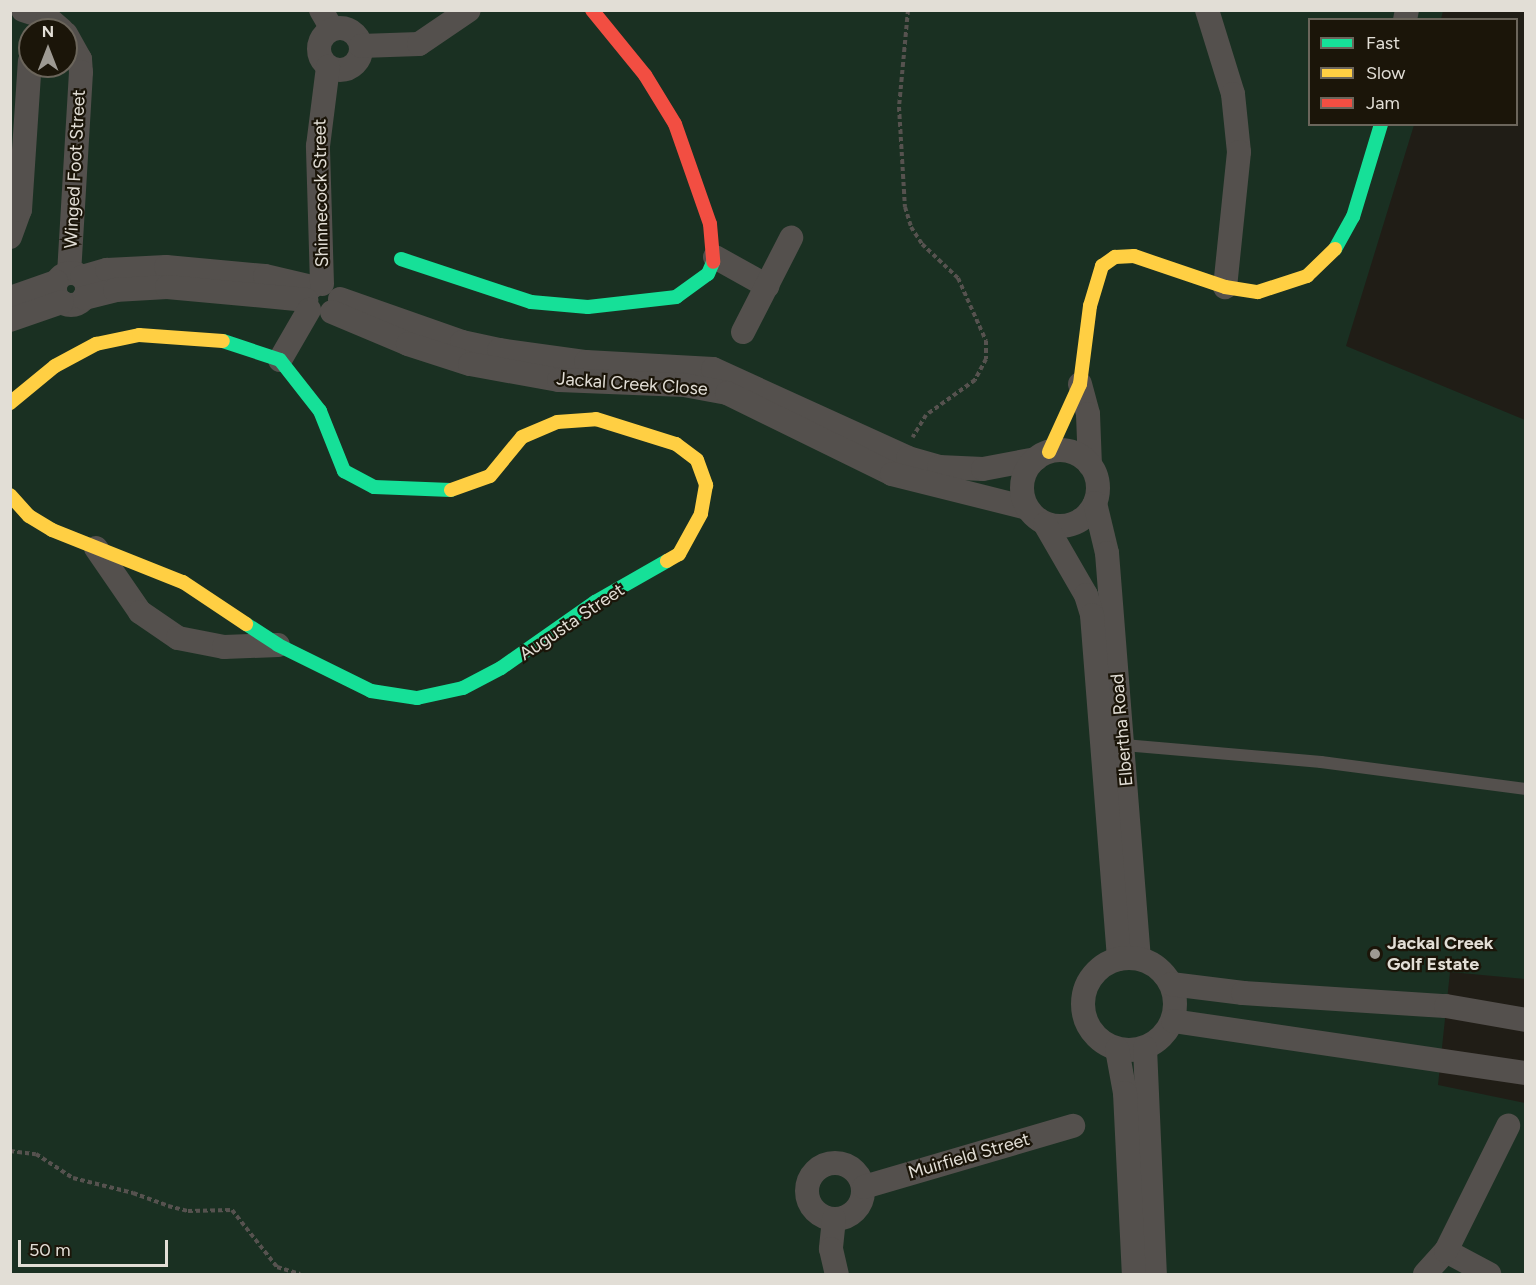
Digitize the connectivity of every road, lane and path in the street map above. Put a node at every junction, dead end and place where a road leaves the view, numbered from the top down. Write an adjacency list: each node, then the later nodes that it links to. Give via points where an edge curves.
1 (23, 10): 6 (street, Winged Foot Street)
2 (469, 10): 8 (street, via 419,44)
3 (592, 10): 15 (street, via 645,75 675,124 704,204)
4 (908, 10): 28 (path, via 899,107 905,207 922,244 958,278 986,341 986,359 975,380 926,415 915,430)
5 (1207, 10): 19 (street, via 1237,116 1238,193)
6 (42, 18)
7 (327, 20): 8 (street, Shinnecock Street, via 351,30); 10 (street, Shinnecock Street, via 320,56)
8 (361, 46): 10 (street, via 356,64 338,70)
9 (78, 56): 17 (street, Winged Foot Street, via 81,72)
10 (328, 67): 21 (street, Shinnecock Street, via 318,146)
11 (29, 78): 13 (street, via 20,210)
12 (1380, 126): 19 (street, via 1353,217 1321,265 1307,276 1274,290)
13 (10, 237)
14 (791, 238): 18 (street)
15 (715, 257): 16 (street, via 702,282 676,297 588,308 531,303); 18 (street)
16 (401, 259)
17 (70, 286): 20 (street, Jackal Creek Close); 21 (street, Jackal Creek Close, via 115,290 167,286); 22 (street, Jackal Creek Close)
18 (767, 286): 23 (street)
19 (1226, 287): 25 (street, via 1134,256 1106,262 1092,297)
20 (10, 298)
21 (320, 299): 24 (street); 28 (street, Jackal Creek Close, via 499,350 544,358 713,369); 32 (street, Jackal Creek Close, via 408,344 470,364 560,380 684,385 727,393 892,474)
22 (10, 320)
23 (743, 332)
24 (279, 360): 26 (street, Augusta Street, via 243,346 190,336 116,338 55,366); 34 (street, Augusta Street, via 320,411 344,471 374,487 451,490 473,485 490,476 522,437 557,422 596,418 676,444 697,460 706,485 701,514 679,554 595,602 534,648 463,688 437,696 392,697 370,691)
25 (1080, 384): 27 (street); 29 (street, via 1088,414)
26 (10, 403)
27 (1043, 455): 28 (street, Jackal Creek Close, via 962,469); 29 (street, via 1072,453); 32 (street, via 1024,477 1023,498)
28 (908, 458)
29 (1090, 465): 31 (street, via 1098,490)
30 (10, 495): 33 (street, Augusta Street, via 39,522)
31 (1095, 503): 32 (street, via 1074,523); 35 (street, Elbertha Road, via 1107,553)
32 (1036, 516): 37 (street, Elbertha Road, via 1086,596 1092,615)
33 (96, 548): 34 (street, Augusta Street, via 183,582); 34 (street, Augusta Street, via 140,612 178,638 224,647)
34 (278, 645)
35 (1124, 745): 36 (lane, via 1321,762); 37 (street, Elbertha Road)
36 (1526, 789)
37 (1129, 959): 38 (street, via 1162,971); 42 (street, via 1093,975 1083,1003 1092,1032)
38 (1171, 984): 39 (street, via 1175,996); 40 (street, via 1244,993 1446,1006)
39 (1173, 1020): 41 (street, via 1167,1032); 43 (street)
40 (1526, 1020)
41 (1145, 1048): 42 (street); 53 (street)
42 (1117, 1049): 52 (street, via 1125,1093)
43 (1526, 1073)
44 (1073, 1126): 47 (street, Muirfield Street)
45 (1508, 1126): 49 (street)
46 (10, 1151): 50 (path, via 36,1154 73,1178 168,1206 188,1211 232,1210 277,1267)
47 (864, 1187): 48 (street, via 864,1197 853,1214); 48 (street, via 854,1169 845,1164 823,1165 814,1171 808,1180 808,1201 814,1211)
48 (834, 1219): 51 (street, via 831,1249)
49 (1446, 1251): 54 (street); 55 (street)
50 (300, 1275)
51 (837, 1275)
52 (1134, 1275)
53 (1155, 1275)
54 (1425, 1275)
55 (1489, 1275)

